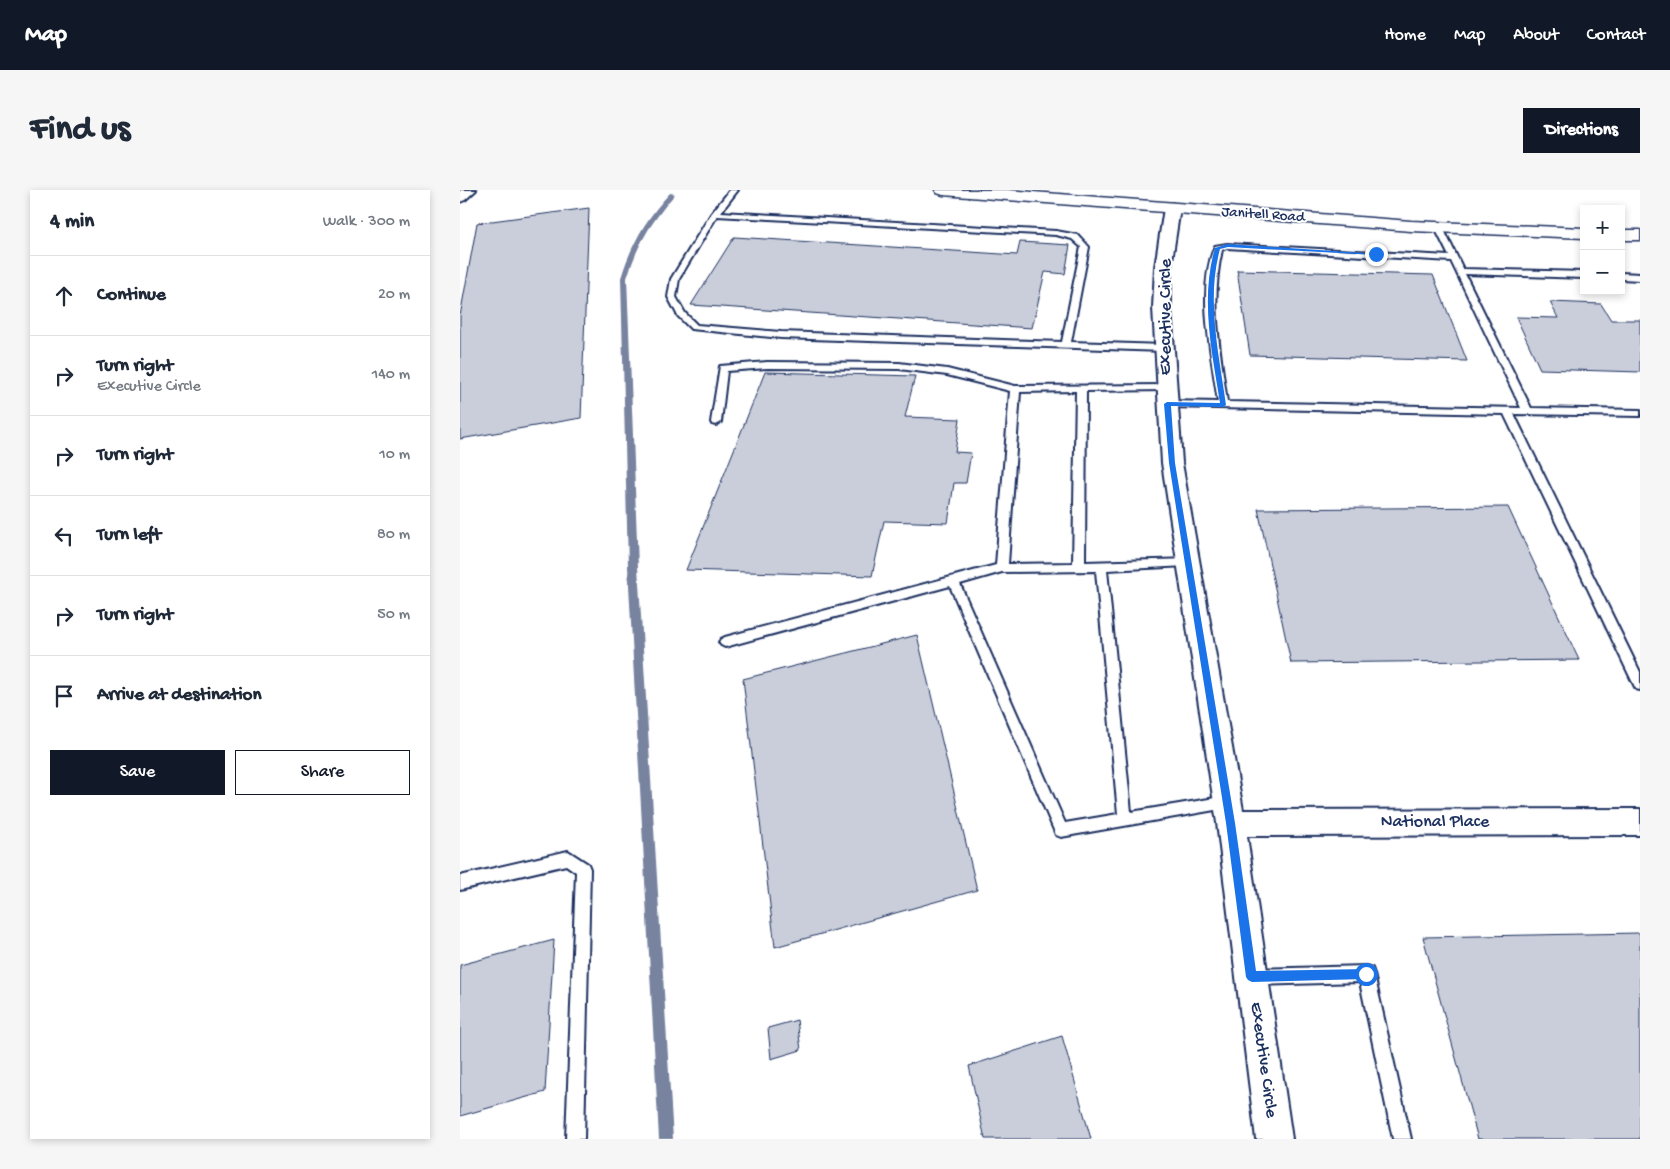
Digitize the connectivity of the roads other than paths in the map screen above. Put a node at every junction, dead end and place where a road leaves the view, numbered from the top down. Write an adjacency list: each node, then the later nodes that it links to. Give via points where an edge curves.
1 (468, 190): 4 (street)
2 (734, 190): 6 (lane)
3 (943, 190): 5 (street, Janitell Road)
4 (460, 196)
5 (1172, 208): 7 (street, Janitell Road); 17 (street, Executive Circle, via 1163,267)
6 (715, 214): 16 (lane, via 1056,233 1075,237 1084,246); 16 (lane, via 675,278 672,297 681,314 694,326 781,336)
7 (1439, 228): 8 (street, Janitell Road); 11 (lane)
8 (1580, 233)
9 (1625, 235): 10 (street)
10 (1640, 235)
11 (1454, 259): 12 (lane); 21 (lane, via 1218,248 1214,260 1211,323)
12 (1460, 271): 13 (lane); 23 (lane)
13 (1580, 275)
14 (1625, 276): 15 (lane)
15 (1640, 277)
16 (1066, 345): 17 (lane)
17 (1164, 348): 20 (street, Executive Circle)
18 (1015, 388): 19 (lane); 25 (lane, via 947,372 899,366 723,368); 29 (lane)
19 (1081, 388): 20 (lane); 28 (lane)
20 (1167, 396): 21 (lane); 26 (street, Executive Circle, via 1172,463)
21 (1223, 405): 22 (lane)
22 (1507, 410): 23 (lane); 32 (lane)
23 (1527, 410): 24 (lane)
24 (1640, 413)
25 (716, 422)
26 (1187, 562): 27 (lane); 33 (street, Executive Circle)
27 (1102, 566): 28 (lane); 34 (lane)
28 (1079, 567): 29 (lane)
29 (1002, 568): 30 (lane)
30 (953, 581): 31 (lane); 34 (lane, via 1061,830)
31 (725, 642)
32 (1640, 685)
33 (1229, 813): 34 (lane); 35 (street, National Place); 37 (street, Executive Circle)
34 (1125, 818)
35 (1640, 822)
36 (460, 883): 38 (lane, via 568,858 583,869)
37 (1252, 977): 39 (street, Executive Circle); 40 (lane, via 1366,974)
38 (575, 1139)
39 (1274, 1139)
40 (1402, 1139)

